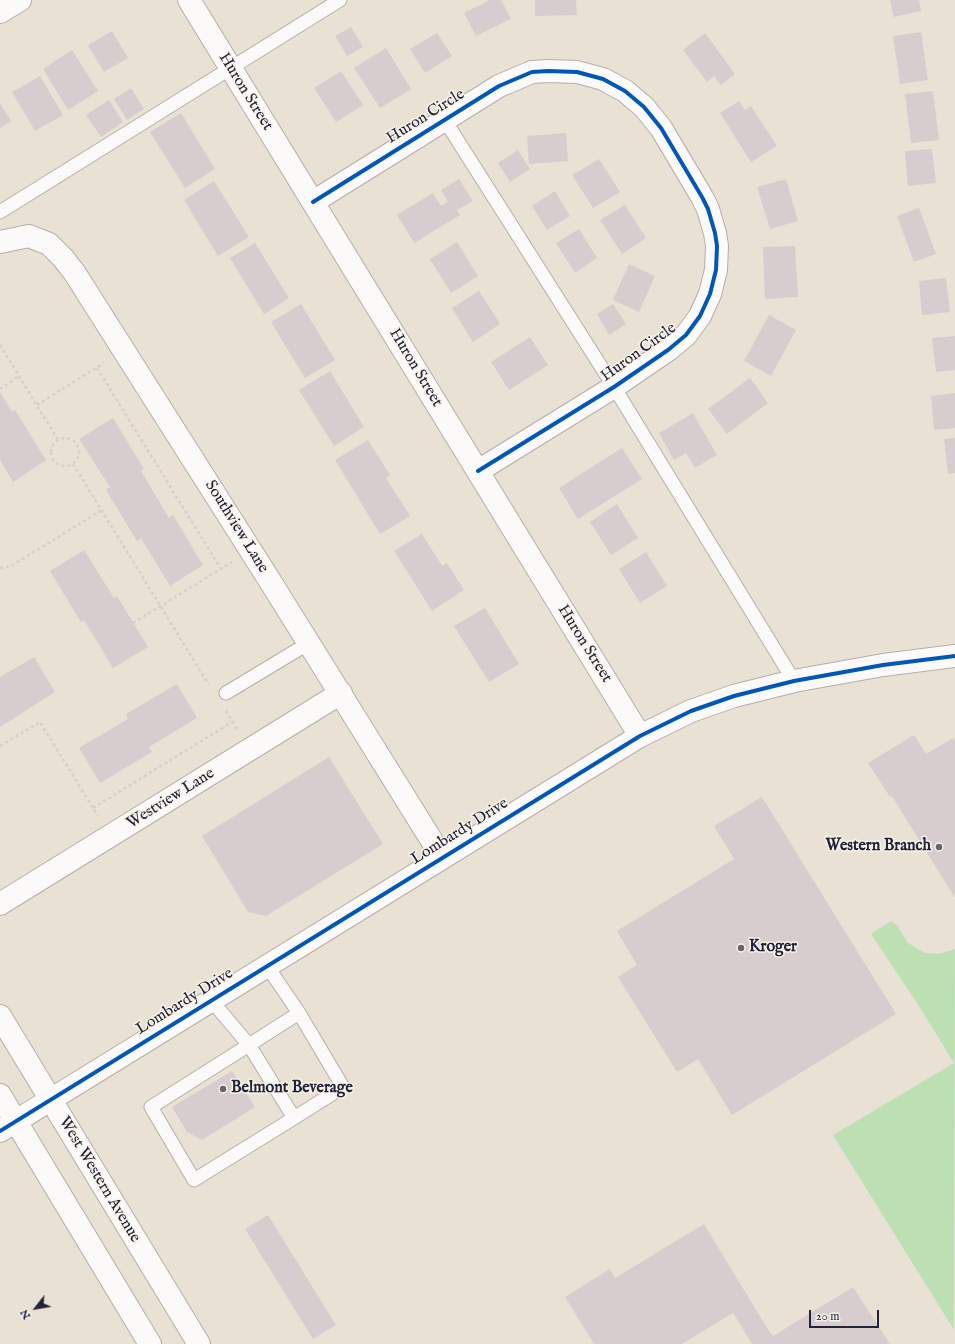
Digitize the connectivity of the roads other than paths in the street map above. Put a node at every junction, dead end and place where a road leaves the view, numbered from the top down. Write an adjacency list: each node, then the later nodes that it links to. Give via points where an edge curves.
1 (20, 0): 4 (street)
2 (189, 0): 5 (street, Huron Street)
3 (340, 0): 5 (lane)
4 (0, 12)
5 (231, 69): 7 (street, Huron Street); 8 (lane)
6 (444, 119): 7 (street, Huron Circle); 10 (lane); 10 (street, Huron Circle, via 499,86 532,72 577,72 603,79 625,91 644,107 661,128 708,209 717,246 716,270 710,294 700,316 686,335)
7 (313, 202): 11 (street, Huron Street)
8 (0, 212)
9 (1, 242): 12 (street, Southview Lane, via 29,236 48,244 74,272)
10 (614, 387): 11 (street, Huron Circle); 14 (lane)
11 (478, 472): 17 (street, Huron Street)
12 (309, 643): 15 (lane); 16 (street, Southview Lane)
13 (955, 656): 14 (street, Lombardy Drive, via 883,665)
14 (794, 681): 17 (street, Lombardy Drive, via 734,696 691,711)
15 (226, 693)
16 (341, 693): 18 (street, Southview Lane); 19 (street, Westview Lane)
17 (640, 736): 18 (street, Lombardy Drive)
18 (442, 857): 20 (street, Lombardy Drive)
19 (0, 904)
20 (267, 966): 21 (street, Lombardy Drive); 22 (lane)
21 (211, 1000): 24 (lane); 26 (street, Lombardy Drive)
22 (299, 1013): 24 (lane); 27 (lane, via 343,1087)
23 (0, 1016): 26 (street, West Western Avenue)
24 (249, 1045): 27 (lane); 27 (lane, via 151,1107 194,1180)
25 (0, 1096): 28 (street)
26 (50, 1100): 28 (street, Lombardy Drive); 30 (street, West Western Avenue)
27 (294, 1118)
28 (8, 1126): 29 (street)
29 (150, 1344)
30 (199, 1344)

